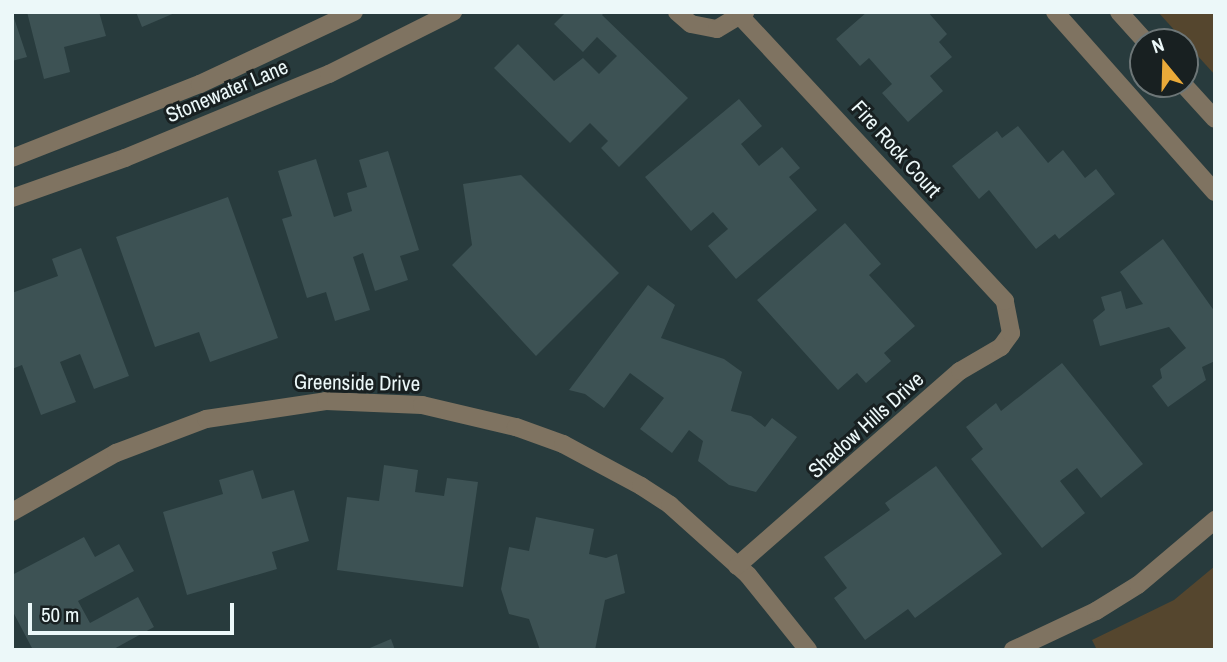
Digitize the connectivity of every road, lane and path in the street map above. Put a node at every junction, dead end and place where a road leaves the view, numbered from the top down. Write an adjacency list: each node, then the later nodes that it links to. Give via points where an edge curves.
1 (354, 12): 10 (street, Stonewater Lane, via 200,84)
2 (453, 12): 12 (street, Stonewater Lane, via 330,74 125,158)
3 (677, 12): 6 (street, Fire Rock Court, via 703,29 717,29)
4 (1055, 12): 11 (street)
5 (1119, 12): 7 (street)
6 (743, 15): 13 (street, Fire Rock Court, via 1005,300)
7 (1133, 28)
8 (1196, 98): 9 (street)
9 (1215, 119)
10 (12, 158)
11 (1215, 192)
12 (12, 198)
13 (1010, 314): 16 (street, Shadow Hills Drive, via 1011,333 1001,347 960,371)
14 (12, 512): 16 (street, Greenside Drive, via 116,453 206,419 285,405 379,402 471,414 563,444 670,505)
15 (1215, 520): 18 (street, via 1138,585 1096,611)
16 (737, 566): 17 (street, Greenside Drive)
17 (808, 650)
18 (1013, 650)

